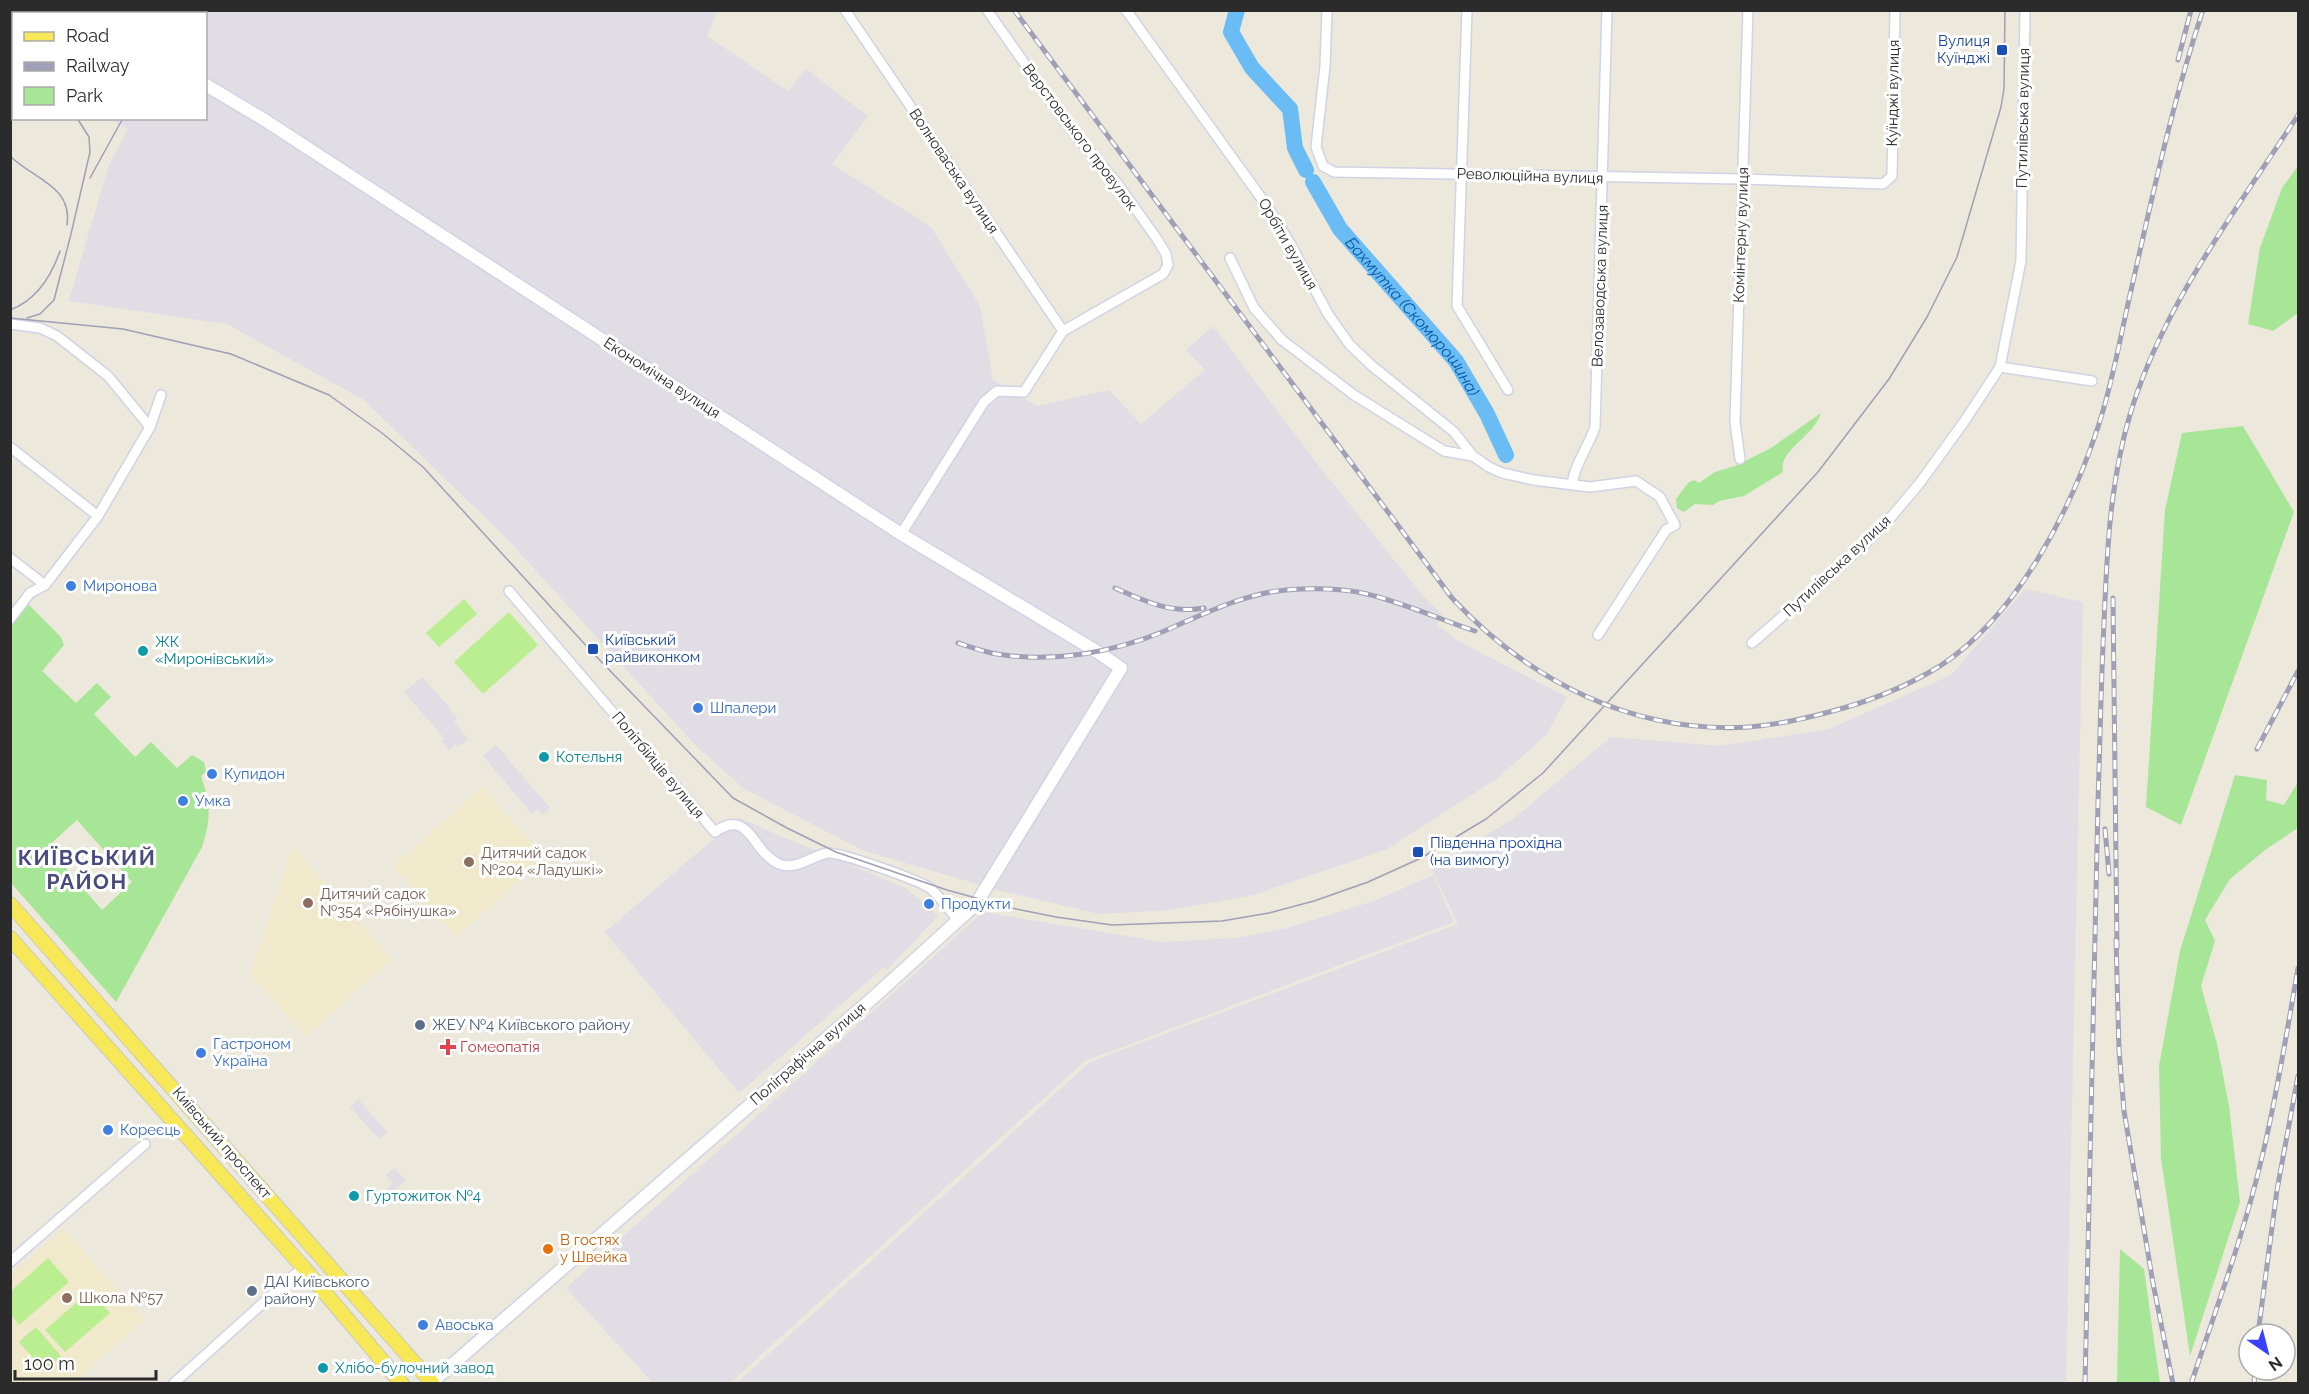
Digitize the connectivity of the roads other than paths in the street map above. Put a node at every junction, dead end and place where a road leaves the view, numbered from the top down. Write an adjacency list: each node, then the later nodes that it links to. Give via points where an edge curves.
1 (845, 10): 17 (street, Волноваська вулиця)
2 (987, 10): 17 (street, Верстовського провулок, via 1072,131 1124,193 1161,246 1168,265 1163,274)
3 (1126, 10): 24 (street, Орбіти вулиця, via 1267,206 1350,345 1454,432)
4 (1327, 10): 11 (street, Революційна вулиця, via 1316,147 1323,166 1334,172)
5 (1467, 10): 11 (street)
6 (1608, 10): 13 (street, Велозаводська вулиця)
7 (1748, 10): 14 (street, Комінтерну вулиця)
8 (1895, 10): 12 (street, Куїнджі вулиця)
9 (2025, 10): 18 (street, Путилівська вулиця, via 2021,261)
10 (207, 86): 28 (street, Економічна вулиця)
11 (1463, 174): 13 (street, Революційна вулиця); 20 (street, via 1458,306)
12 (1892, 176): 14 (street, Революційна вулиця, via 1883,184)
13 (1604, 178): 14 (street, Революційна вулиця); 26 (street, Велозаводська вулиця, via 1595,427 1576,464)
14 (1743, 179): 25 (street, Комінтерну вулиця, via 1736,422)
15 (1230, 258): 24 (street, via 1254,308 1282,340 1354,395 1444,451)
16 (10, 324): 22 (street, via 40,328 57,336 108,376)
17 (1063, 331): 28 (street, via 1024,392 998,391 984,402)
18 (2000, 367): 19 (street); 34 (street, Путилівська вулиця, via 1964,422 1892,516 1862,548)
19 (2092, 381)
20 (1508, 390)
21 (161, 395): 22 (street)
22 (150, 427): 27 (street)
23 (10, 447): 27 (street)
24 (1473, 456): 26 (street, via 1502,473)
25 (1740, 459)
26 (1572, 484): 33 (street, via 1590,487 1636,481 1660,497 1675,525 1666,530)
27 (98, 516): 30 (street)
28 (902, 534): 35 (street, Економічна вулиця)
29 (10, 558): 30 (street)
30 (45, 585): 32 (street, via 30,593)
31 (509, 591): 37 (street, Політбійців вулиця, via 715,832 727,824 743,827 776,863 784,865 830,852 924,884)
32 (10, 619)
33 (1598, 635)
34 (1752, 643)
35 (1121, 668): 37 (street, Поліграфічна вулиця, via 976,904)
36 (10, 904): 44 (main road, Київський проспект)
37 (958, 920): 44 (street, Поліграфічна вулиця)
38 (10, 938): 41 (main road, Київський проспект)
39 (145, 1144): 40 (street)
40 (10, 1262)
41 (303, 1268): 42 (street); 43 (main road, Київський проспект)
42 (173, 1383)
43 (402, 1383)
44 (432, 1383)

